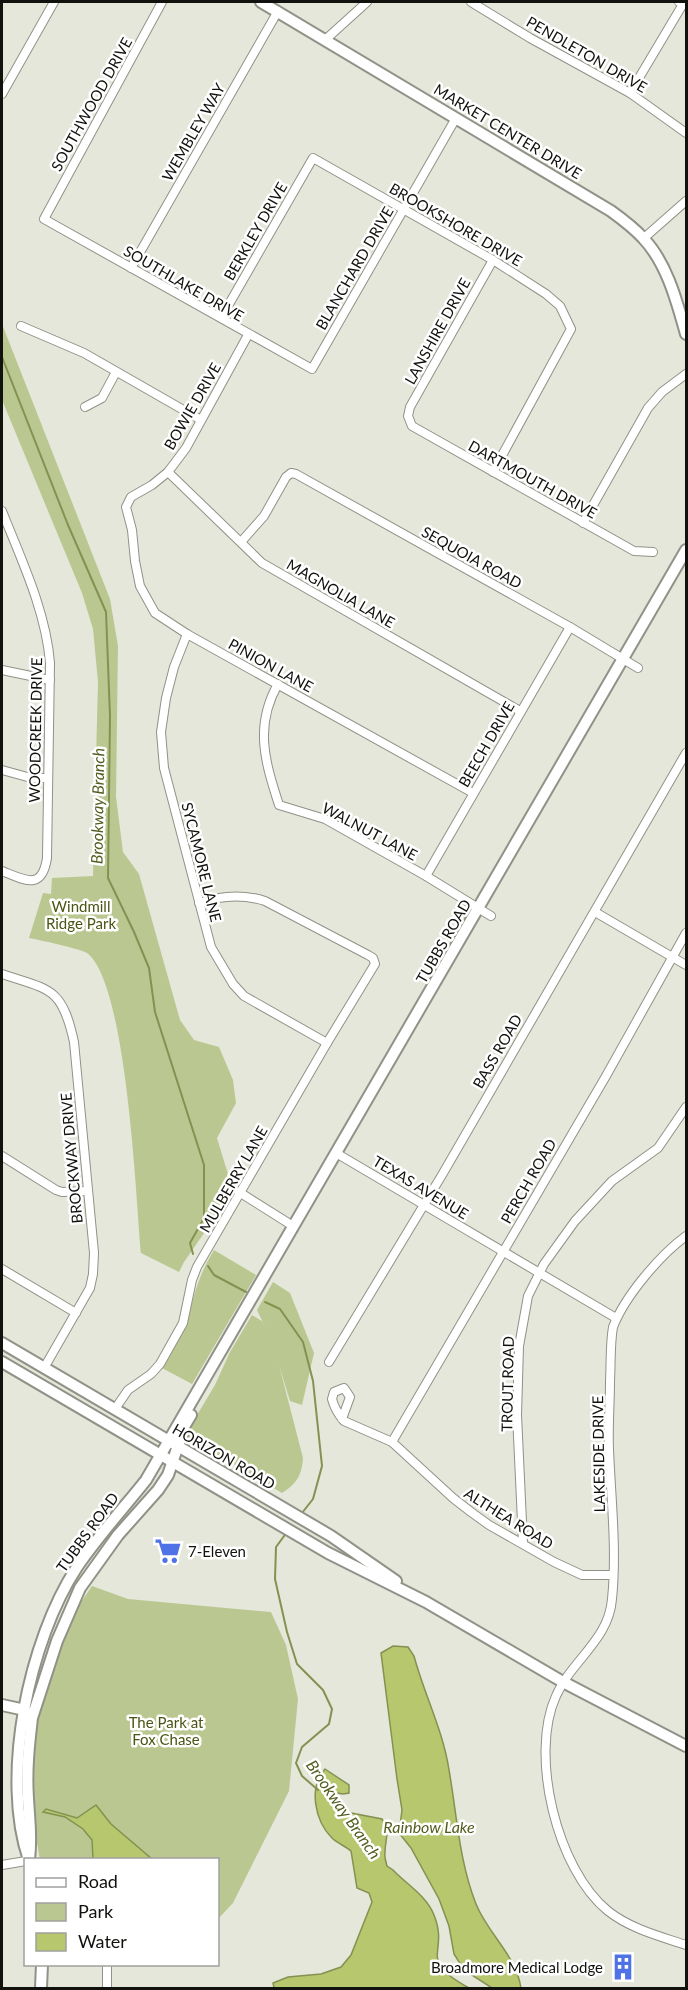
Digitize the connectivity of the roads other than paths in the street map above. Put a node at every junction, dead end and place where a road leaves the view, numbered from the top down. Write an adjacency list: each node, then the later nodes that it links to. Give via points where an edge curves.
1 (54, 2): 10 (street)
2 (162, 2): 16 (street, SOUTHWOOD DRIVE)
3 (261, 2): 7 (street, MARKET CENTER DRIVE)
4 (368, 2): 8 (street)
5 (471, 2): 9 (street, PENDLETON DRIVE)
6 (681, 3): 9 (street)
7 (278, 10): 8 (street, MARKET CENTER DRIVE); 19 (street, WEMBLEY WAY)
8 (325, 40): 11 (street, MARKET CENTER DRIVE)
9 (630, 93): 12 (street, PENDLETON DRIVE)
10 (2, 94)
11 (456, 118): 15 (street, BLANCHARD DRIVE); 17 (street, MARKET CENTER DRIVE, via 611,211)
12 (687, 133)
13 (313, 158): 15 (street, BROOKSHORE DRIVE); 20 (street, BERKLEY DRIVE)
14 (687, 201): 17 (street)
15 (404, 209): 18 (street, BROOKSHORE DRIVE); 24 (street, BLANCHARD DRIVE)
16 (44, 219): 19 (street, SOUTHLAKE DRIVE)
17 (644, 238): 22 (street, MARKET CENTER DRIVE, via 662,266)
18 (493, 260): 28 (street, LANSHIRE DRIVE); 31 (street, BROOKSHORE DRIVE, via 560,306 571,329)
19 (131, 268): 20 (street, SOUTHLAKE DRIVE)
20 (221, 318): 23 (street, SOUTHLAKE DRIVE)
21 (21, 326): 25 (street, via 84,353)
22 (687, 334)
23 (248, 335): 24 (street, SOUTHLAKE DRIVE); 29 (street, BOWIE DRIVE)
24 (312, 369)
25 (116, 372): 27 (street, via 102,398); 29 (street)
26 (687, 374): 34 (street, via 648,408)
27 (86, 407)
28 (408, 416): 31 (street, DARTMOUTH DRIVE, via 412,426)
29 (201, 420): 30 (street, BOWIE DRIVE)
30 (168, 472): 32 (street, BOWIE DRIVE, via 131,497); 35 (street, MAGNOLIA LANE)
31 (493, 472): 34 (street, DARTMOUTH DRIVE)
32 (126, 507): 39 (street, PINION LANE, via 140,586 155,612)
33 (2, 511): 43 (street, WOODCREEK DRIVE, via 42,621 49,648)
34 (583, 523): 37 (street, DARTMOUTH DRIVE, via 634,551)
35 (241, 542): 38 (street, SEQUOIA ROAD, via 264,516 286,477 297,474); 45 (street, MAGNOLIA LANE, via 262,563)
36 (687, 550): 40 (street, TUBBS ROAD)
37 (653, 552)
38 (570, 627): 40 (street, SEQUOIA ROAD); 45 (street, BEECH DRIVE)
39 (187, 634): 44 (street, PINION LANE); 52 (street, SYCAMORE LANE, via 174,667 161,732 164,768)
40 (624, 659): 41 (street, SEQUOIA ROAD); 53 (street, TUBBS ROAD)
41 (638, 668)
42 (2, 670): 43 (street)
43 (50, 680): 48 (street, WOODCREEK DRIVE)
44 (278, 684): 49 (street, PINION LANE); 51 (street, WALNUT LANE, via 269,699 263,730 267,767 279,805 325,819)
45 (520, 711): 49 (street, BEECH DRIVE)
46 (687, 753): 54 (street, BASS ROAD)
47 (2, 770): 48 (street)
48 (48, 778): 50 (street, WOODCREEK DRIVE, via 45,870 36,880)
49 (473, 794): 51 (street, BEECH DRIVE)
50 (2, 871)
51 (426, 876): 53 (street, WALNUT LANE)
52 (199, 903): 60 (street, SYCAMORE LANE, via 211,947 237,990); 60 (street, MULBERRY LANE, via 250,896 373,958 372,971)
53 (479, 909): 55 (street, WALNUT LANE); 62 (street, TUBBS ROAD)
54 (595, 912): 57 (street); 66 (street, BASS ROAD)
55 (491, 916)
56 (687, 933): 57 (street, PERCH ROAD)
57 (673, 957): 58 (street); 69 (street, PERCH ROAD)
58 (687, 965)
59 (2, 974): 64 (street, BROCKWAY DRIVE, via 51,992 66,1013 74,1042)
60 (327, 1043): 65 (street, MULBERRY LANE)
61 (687, 1107): 71 (street, TROUT ROAD, via 658,1148 593,1199)
62 (336, 1153): 66 (street, TEXAS AVENUE); 67 (street, TUBBS ROAD)
63 (2, 1156): 64 (street, via 56,1190)
64 (87, 1191): 72 (street, BROCKWAY DRIVE, via 93,1274)
65 (239, 1192): 67 (street); 79 (street, MULBERRY LANE, via 194,1273 183,1323 160,1364 128,1390)
66 (424, 1205): 69 (street, TEXAS AVENUE); 77 (street, BASS ROAD)
67 (293, 1226): 75 (street, TUBBS ROAD)
68 (687, 1236): 73 (street, LAKESIDE DRIVE, via 647,1275)
69 (502, 1250): 71 (street, TEXAS AVENUE); 82 (street, PERCH ROAD)
70 (2, 1269): 72 (street)
71 (539, 1272): 73 (street, TEXAS AVENUE); 86 (street, TROUT ROAD, via 528,1296 519,1346 517,1415)
72 (76, 1313): 78 (street, BROCKWAY DRIVE)
73 (616, 1318): 89 (street, LAKESIDE DRIVE, via 612,1333 609,1432)
74 (2, 1343): 78 (street, HORIZON ROAD)
75 (224, 1345): 81 (street, TUBBS ROAD); 83 (street, TUBBS ROAD, via 220,1361 185,1425)
76 (2, 1362): 84 (street, HORIZON ROAD)
77 (329, 1362)
78 (44, 1368): 79 (street, HORIZON ROAD)
79 (115, 1409): 81 (street, HORIZON ROAD)
80 (342, 1419): 82 (street, ALTHEA ROAD)
81 (168, 1441): 83 (street, HORIZON ROAD); 84 (street, TUBBS ROAD)
82 (392, 1442): 86 (street, ALTHEA ROAD, via 453,1498 489,1525)
83 (179, 1447): 85 (street, TUBBS ROAD); 90 (street, HORIZON ROAD, via 332,1536)
84 (160, 1455): 85 (street, HORIZON ROAD); 87 (street, TUBBS ROAD, via 146,1480)
85 (173, 1462): 88 (street, TUBBS ROAD, via 158,1490); 90 (street, HORIZON ROAD, via 321,1550)
86 (523, 1543): 89 (street, ALTHEA ROAD, via 582,1575)
87 (77, 1567): 88 (street); 93 (street, TUBBS ROAD, via 44,1631)
88 (88, 1575): 94 (street, TUBBS ROAD, via 57,1641)
89 (613, 1575): 91 (street, LAKESIDE DRIVE, via 607,1624)
90 (426, 1602): 91 (street, HORIZON ROAD)
91 (563, 1682): 95 (street, HORIZON ROAD); 100 (street, LAKESIDE DRIVE, via 551,1712 546,1762 551,1804 565,1850 584,1883 607,1910 641,1930)
92 (2, 1705): 93 (street)
93 (20, 1709): 94 (street); 96 (street, TUBBS ROAD, via 13,1792 18,1836)
94 (34, 1713): 97 (street, TUBBS ROAD, via 27,1775 32,1835)
95 (687, 1746)
96 (27, 1858)
97 (28, 1858)
98 (24, 1861): 99 (street)
99 (2, 1865)
100 (687, 1945)
101 (42, 1966): 103 (street)
102 (107, 1966): 104 (street)
103 (41, 1989)
104 (107, 1989)

